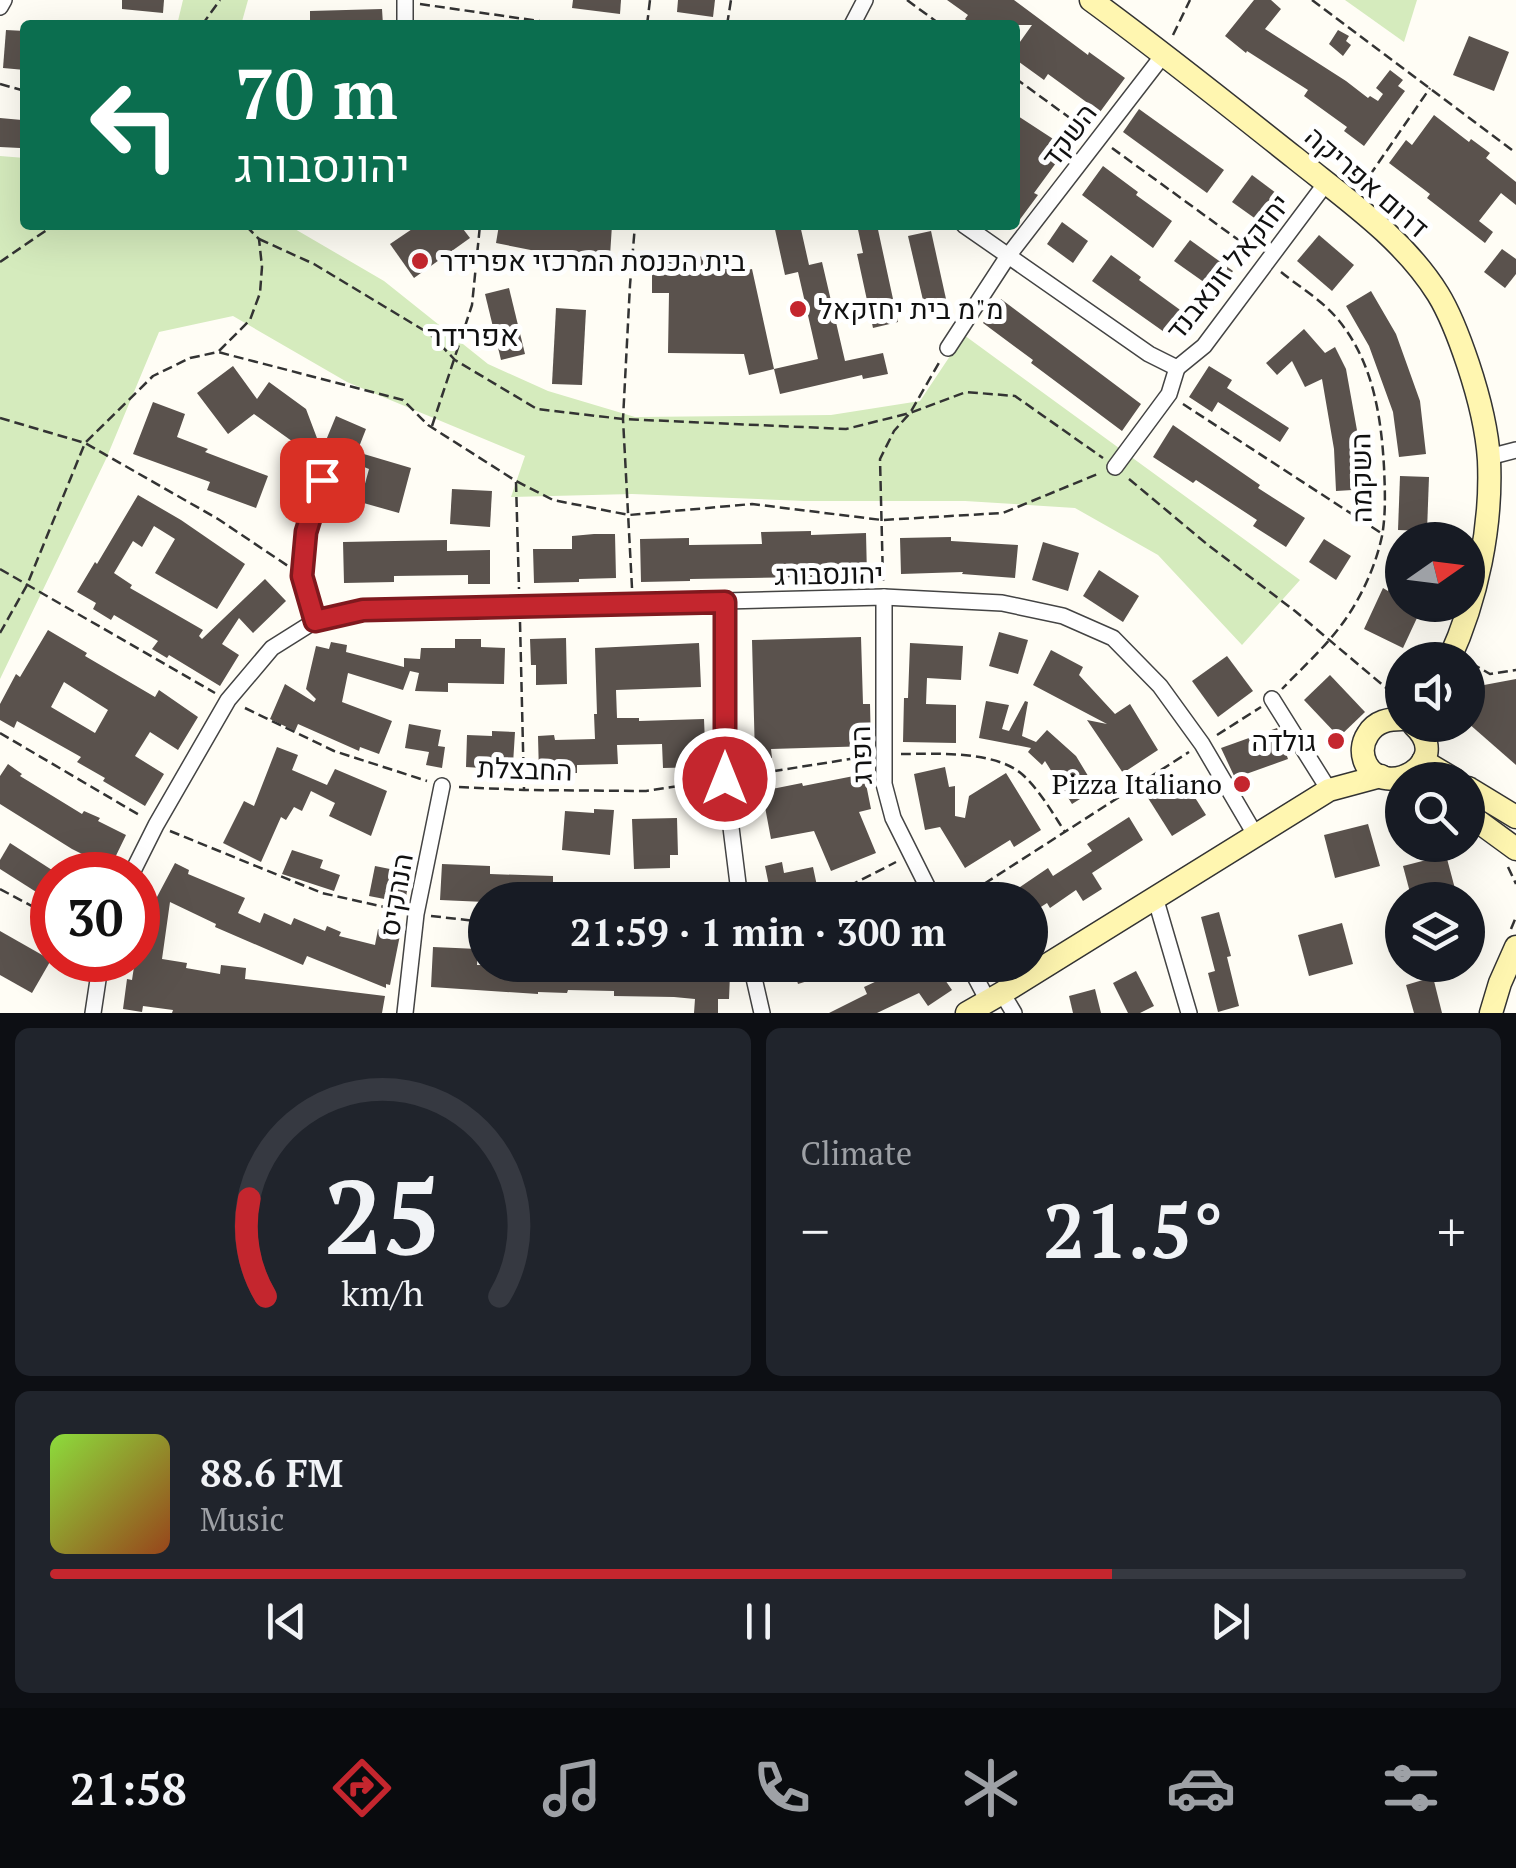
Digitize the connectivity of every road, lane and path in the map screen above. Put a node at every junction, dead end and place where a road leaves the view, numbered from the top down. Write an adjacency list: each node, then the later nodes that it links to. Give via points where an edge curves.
1 (4, 0): 7 (street)
2 (907, 0): 9 (path)
3 (1091, 0): 10 (street, דרום אפריקה)
4 (1190, 0): 10 (path)
5 (1312, 0): 12 (path)
6 (405, 1): 8 (path)
7 (0, 7)
8 (533, 20)
9 (935, 20)
10 (1164, 54): 13 (street, השקד); 15 (street, דרום אפריקה)
11 (1020, 82): 13 (path, השקמה)
12 (1430, 88): 14 (path); 16 (path)
13 (1098, 139): 23 (street, השקד); 25 (path, השקמה)
14 (1516, 153)
15 (1326, 183): 16 (street, דרום אפריקה); 25 (street, יחזקאל זונאבנד)
16 (1351, 201): 37 (street, דרום אפריקה, via 1406,252 1438,294 1477,392)
17 (47, 230): 24 (path)
18 (250, 230): 22 (path)
19 (480, 230): 28 (path, via 472,305)
20 (636, 230): 33 (path)
21 (971, 230): 23 (street, יחזקאל זונאבנד)
22 (259, 239): 27 (path, via 260,293 250,320); 28 (path, via 430,334)
23 (1008, 256): 26 (street, השקד); 29 (street, יחזקאל זונאבנד)
24 (0, 262)
25 (1268, 262): 29 (street, יחזקאל זונאבנד, via 1204,346); 43 (path, השקמה, via 1334,315 1363,357 1382,438)
26 (948, 348): 31 (path)
27 (218, 352): 34 (path, via 403,400); 35 (path, via 153,376)
28 (456, 360): 33 (path, via 537,409); 34 (path)
29 (1177, 368): 30 (street)
30 (1169, 394): 38 (street); 43 (path)
31 (910, 413): 33 (path, via 846,429); 38 (path, via 966,392 1014,396); 42 (path, via 880,459)
32 (0, 418): 35 (path)
33 (623, 420): 41 (path)
34 (431, 427): 40 (path)
35 (85, 443): 45 (path); 46 (path)
36 (1516, 450): 37 (street)
37 (1489, 457): 54 (street, דרום אפריקה, via 1488,520)
38 (1115, 467): 42 (path, via 1003,513); 53 (path)
39 (322, 480): 45 (street, via 306,532)
40 (516, 481): 41 (path, via 553,500); 50 (path)
41 (629, 515): 42 (path, via 752,504); 49 (path)
42 (882, 520): 47 (path)
43 (1382, 534): 53 (path, השקמה, via 1364,588)
44 (0, 569): 46 (path, החבצלת)
45 (302, 576): 51 (street)
46 (26, 584): 52 (path); 59 (path, החבצלת)
47 (884, 597): 48 (street, יהונסבורג); 62 (street, יהונסבורג, via 1002,602 1063,616 1112,638 1160,686); 63 (street, הפרג)
48 (725, 602): 49 (street, יהונסבורג); 67 (street)
49 (632, 604): 50 (street, יהונסבורג)
50 (520, 606): 51 (street, יהונסבורג, via 363,610); 70 (path)
51 (315, 621): 59 (street, יהונסבורג, via 272,648)
52 (0, 632)
53 (1329, 641): 57 (path); 58 (path, השקמה)
54 (1455, 642)
55 (1516, 670): 56 (path)
56 (1485, 671)
57 (1385, 696)
58 (1272, 699): 62 (path, השקמה); 69 (street)
59 (228, 700): 68 (path, החבצלת, via 334,751); 73 (street, יהונסבורג)
60 (1385, 721): 64 (street, via 1371,730)
61 (0, 734): 73 (path)
62 (1202, 744): 75 (path, השקמה); 76 (street, יהונסבורג)
63 (884, 754): 67 (path, החבצלת); 75 (path, החבצלת, via 1001,763 1020,772); 78 (street, הפרג, via 893,818)
64 (1363, 757): 65 (street); 69 (street)
65 (1381, 776): 66 (street); 69 (street)
66 (1385, 777)
67 (725, 779): 70 (path, החבצלת, via 646,791); 80 (street)
68 (442, 786): 70 (path, החבצלת); 88 (street, הנרקיס)
69 (1334, 789): 76 (street)
70 (524, 790)
71 (1485, 799): 72 (street)
72 (1516, 818)
73 (156, 824): 77 (street, יהונסבורג); 88 (path, via 322,893)
74 (1485, 831): 79 (street)
75 (1066, 832): 83 (path, השקמה)
76 (1256, 836): 86 (street)
77 (142, 852)
78 (911, 854): 81 (path); 82 (street, הפרג)
79 (1512, 858): 84 (path)
80 (738, 882)
81 (857, 882)
82 (925, 882)
83 (987, 882)
84 (1516, 884)
85 (0, 889): 87 (path)
86 (1155, 897): 94 (street); 99 (street)
87 (30, 906)
88 (416, 914): 89 (path); 96 (street, הנרקיס)
89 (468, 920)
90 (1516, 947): 100 (street)
91 (98, 982): 95 (street)
92 (755, 982): 97 (street)
93 (984, 982): 94 (street)
94 (1001, 1002): 98 (street)
95 (93, 1013)
96 (405, 1013)
97 (762, 1013)
98 (966, 1013)
99 (1189, 1013)
100 (1492, 1013)

